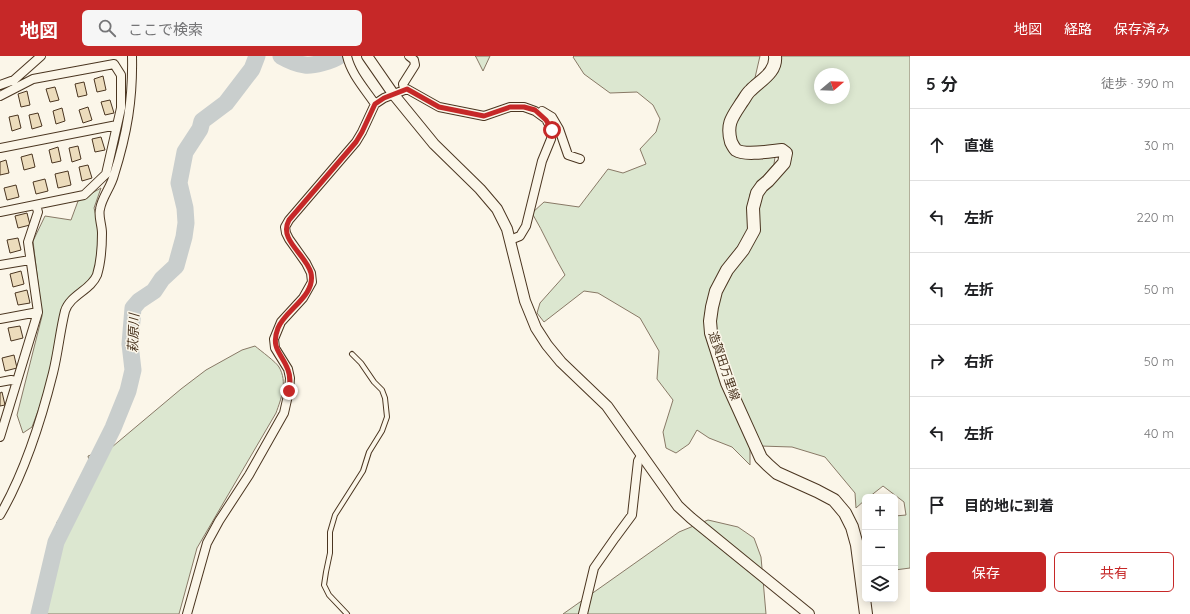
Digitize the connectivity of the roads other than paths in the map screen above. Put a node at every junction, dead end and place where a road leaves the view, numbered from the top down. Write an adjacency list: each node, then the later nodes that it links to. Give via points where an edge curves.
1 (41, 56): 7 (street, via 14,80)
2 (132, 56): 28 (street, via 130,110 121,153 112,183 99,210 102,233 96,276 92,284 66,309 54,372 40,420 17,484)
3 (347, 56): 11 (street, via 353,72)
4 (367, 56): 9 (street)
5 (409, 56): 8 (street, via 415,65 403,84)
6 (775, 56): 33 (main road, 造賀田万里線, via 774,67 770,73 749,91 732,116 729,133 736,150 744,153 782,150 786,153 785,159 757,193 753,208 754,230 716,291 710,321 711,333 727,383 761,458 778,473 834,500 845,513 857,545)
7 (0, 85)
8 (404, 89): 9 (street); 12 (street, via 439,107 484,116 510,107)
9 (394, 95): 11 (street); 18 (street, via 434,144 497,209)
10 (0, 96): 13 (street, via 33,79 114,64 121,75)
11 (375, 104): 29 (street, via 356,142 285,227 289,239 311,273 312,282 303,298 281,322 274,339 275,348 288,369 290,378 284,413 207,542)
12 (535, 110): 15 (street, via 537,108 552,117 568,155); 18 (street, via 552,130 552,139 542,161 526,226 520,236)
13 (118, 125): 14 (street); 16 (street, via 106,174 84,195)
14 (0, 148)
15 (580, 159)
16 (36, 205): 17 (street); 19 (street, via 38,212 28,242)
17 (0, 212)
18 (510, 240): 27 (street, via 525,301 536,328 560,362 607,406)
19 (30, 260): 20 (street); 21 (street)
20 (0, 265)
21 (38, 312): 22 (street); 24 (street)
22 (0, 319)
23 (352, 354): 30 (lane, via 382,390 387,417 369,452 363,471 335,515 330,532 330,553 324,585 329,595)
24 (16, 381): 25 (street); 26 (street)
25 (0, 382)
26 (0, 437)
27 (642, 454): 31 (street, via 638,461 632,515 594,568); 32 (street, via 678,506)
28 (0, 515)
29 (187, 614)
30 (348, 614)
31 (583, 614)
32 (809, 614)
33 (866, 614)

